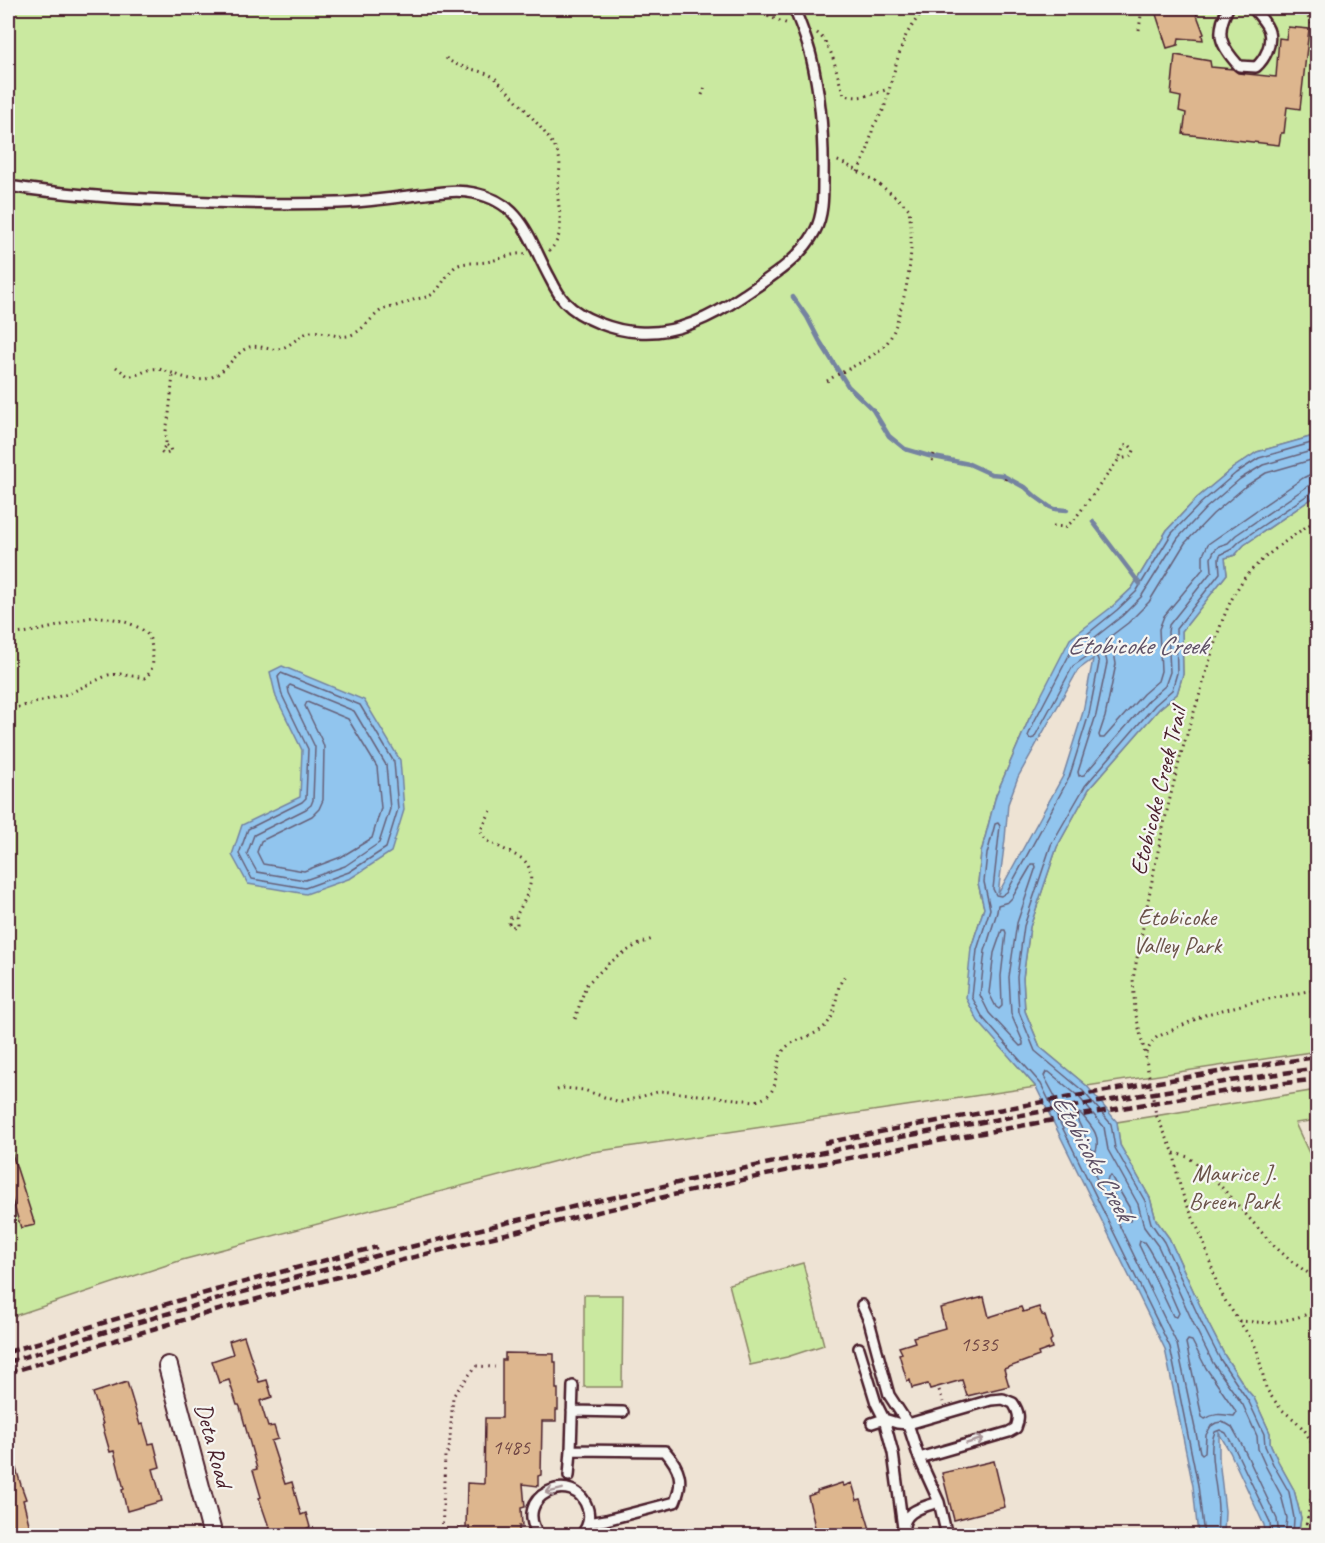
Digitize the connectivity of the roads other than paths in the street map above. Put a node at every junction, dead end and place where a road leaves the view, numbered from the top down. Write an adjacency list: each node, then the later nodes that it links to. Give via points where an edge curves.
1 (794, 8): 4 (lane, via 810,55 821,115 823,202 816,230 786,265 736,301 683,326 635,332 581,315 564,302 520,220 508,207 472,193 453,191 339,203 249,204 119,198)
2 (1228, 8): 3 (lane, via 1221,21 1220,39 1239,66 1256,68 1269,47 1269,31)
3 (1253, 8)
4 (8, 186)
5 (862, 1305): 13 (lane, via 890,1395)
6 (859, 1348): 11 (lane)
7 (168, 1366): 20 (street, Deta Road)
8 (573, 1386): 9 (lane)
9 (572, 1411): 10 (lane); 14 (lane)
10 (623, 1412)
11 (884, 1419): 12 (lane); 13 (lane); 19 (lane)
12 (872, 1423)
13 (908, 1424): 15 (lane); 15 (lane, one-way to 13, via 1009,1432 1016,1428 1018,1411 1013,1402 991,1400)
14 (571, 1450): 16 (lane); 18 (lane, via 665,1451 680,1479 675,1502)
15 (919, 1458): 17 (lane)
16 (568, 1476)
17 (939, 1502): 19 (lane, via 917,1508 906,1519); 23 (lane)
18 (588, 1523): 21 (lane, one-way to 21, via 589,1513 579,1495 560,1488 549,1490 535,1504 532,1514); 22 (lane)
19 (904, 1532)
20 (213, 1536)
21 (540, 1536)
22 (580, 1536)
23 (947, 1536)

